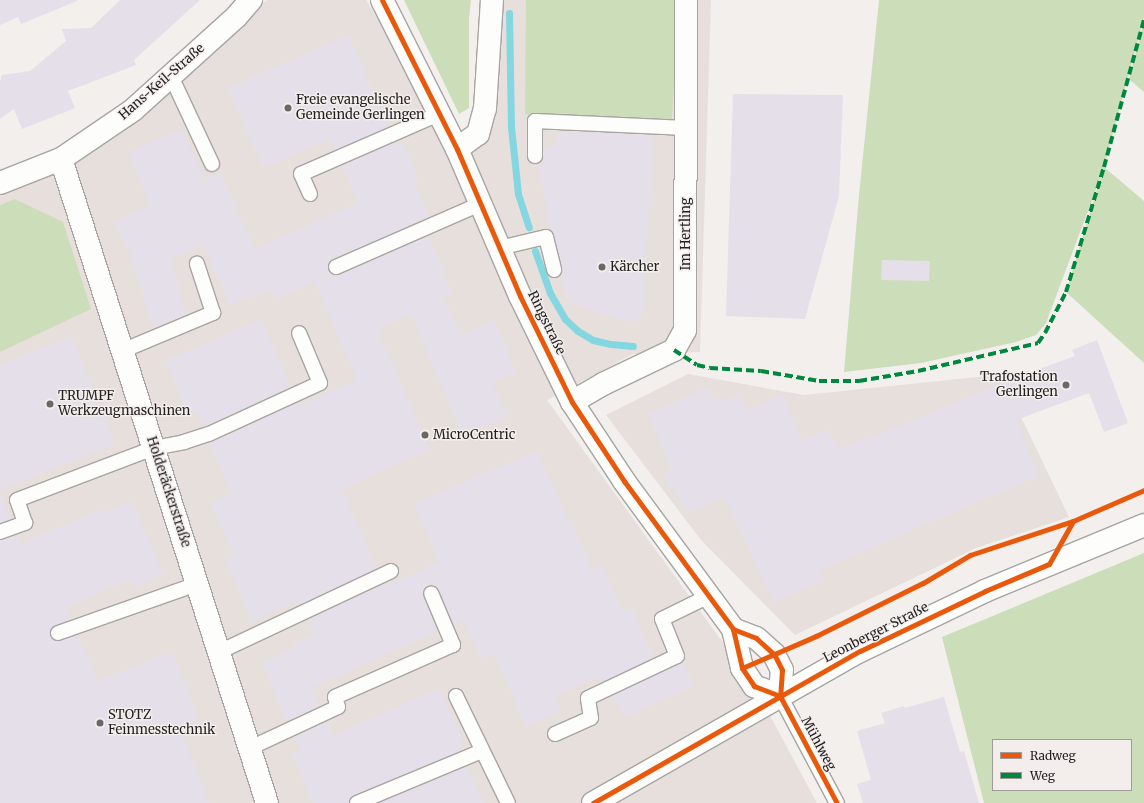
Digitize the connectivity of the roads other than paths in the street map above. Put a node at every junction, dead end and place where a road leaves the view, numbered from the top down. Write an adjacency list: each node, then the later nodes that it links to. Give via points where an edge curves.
1 (251, 0): 5 (street, Hans-Keil-Straße)
2 (382, 0): 6 (street, Ringstraße)
3 (492, 0): 8 (street, via 485,108 478,134)
4 (686, 0): 7 (street, Im Hertling)
5 (171, 76): 10 (street, Hans-Keil-Straße, via 133,110); 11 (lane)
6 (439, 114): 8 (street, Ringstraße); 13 (lane, via 301,174)
7 (686, 128): 9 (lane, via 535,121); 21 (street, Im Hertling, via 685,330 674,350)
8 (457, 150): 14 (street, Ringstraße)
9 (535, 156)
10 (61, 159): 12 (street, Hans-Keil-Straße); 20 (street, Holderäckerstraße)
11 (212, 164)
12 (0, 183)
13 (310, 194)
14 (480, 204): 15 (street, Ringstraße); 17 (lane)
15 (500, 248): 18 (lane, via 546,237); 21 (street, Ringstraße, via 520,296)
16 (197, 264): 20 (lane, via 213,312)
17 (336, 267)
18 (554, 270)
19 (299, 333): 22 (lane, via 320,383 209,434)
20 (122, 351): 22 (street, Holderäckerstraße)
21 (572, 402): 28 (street, Ringstraße, via 624,481)
22 (154, 448): 24 (lane, via 17,500 25,523); 26 (street, Holderäckerstraße)
23 (1144, 525): 33 (street, Leonberger Straße, via 985,591 860,651)
24 (0, 532)
25 (391, 571): 31 (lane)
26 (197, 584): 30 (lane); 31 (street, Holderäckerstraße)
27 (431, 593): 35 (lane, via 453,645 335,697 338,707)
28 (709, 596): 29 (street, Ringstraße); 34 (lane, via 662,619 677,656 588,698 591,718)
29 (734, 629): 33 (street, Ringstraße, via 742,668 754,686); 33 (street, via 756,638 774,654 782,670)
30 (58, 633)
31 (219, 652): 35 (street, Holderäckerstraße)
32 (456, 696): 36 (lane)
33 (780, 696): 40 (street, Leonberger Straße); 41 (lane, Mühlweg)
34 (555, 734)
35 (250, 748): 37 (street, Holderäckerstraße)
36 (482, 751): 38 (lane); 39 (lane)
37 (267, 803)
38 (357, 803)
39 (508, 803)
40 (593, 803)
41 (837, 803)

